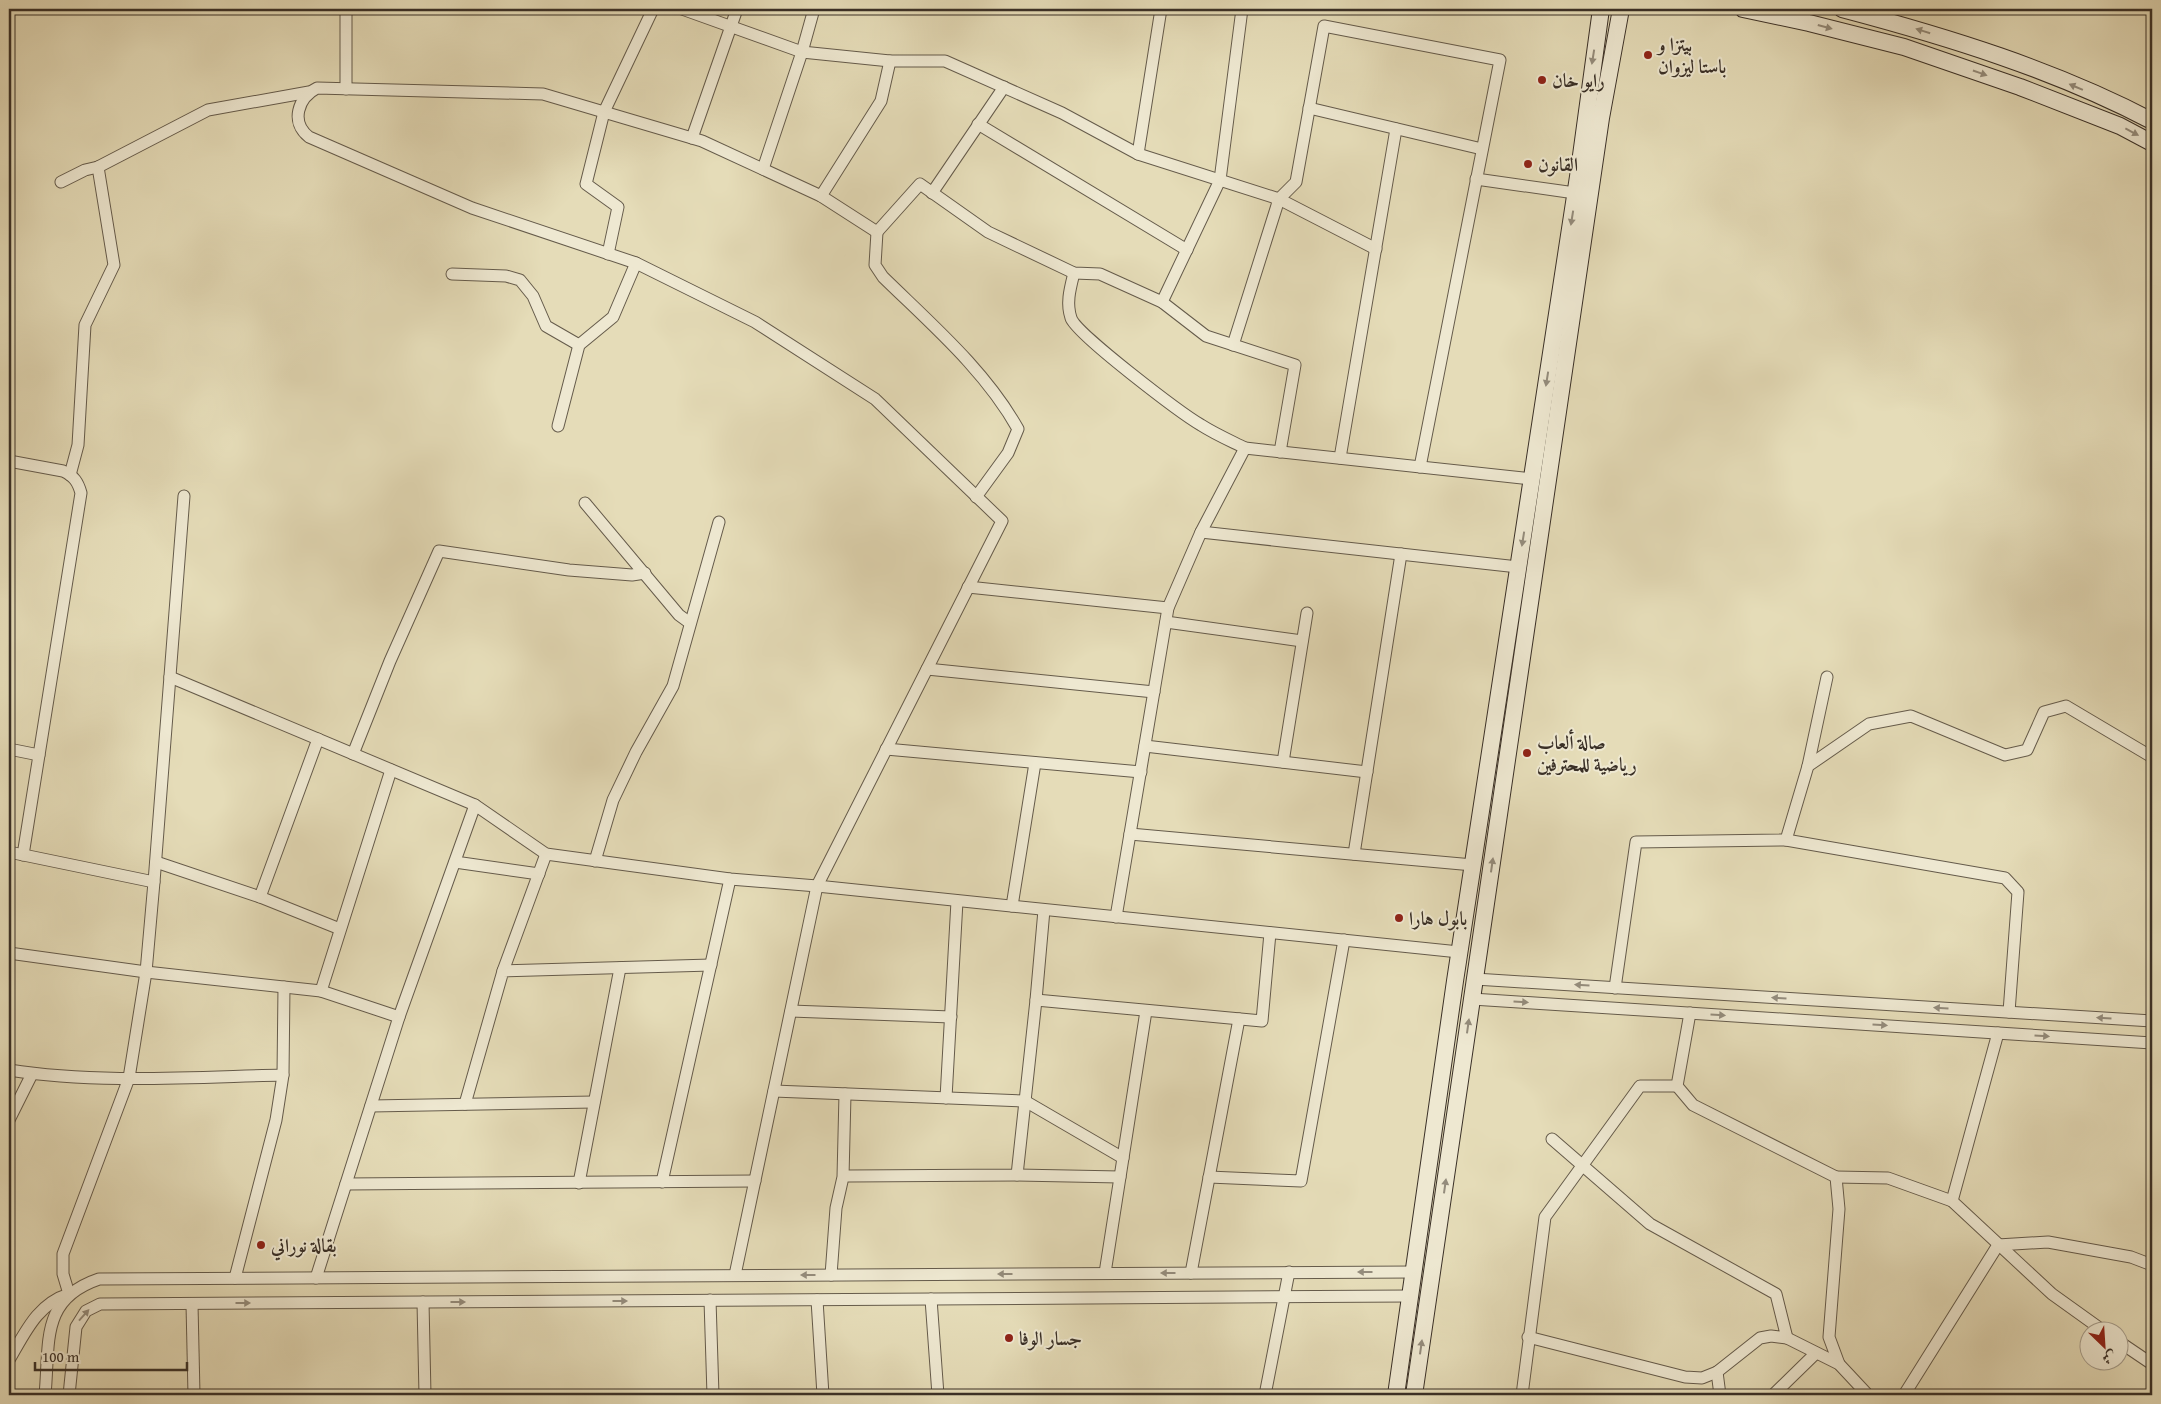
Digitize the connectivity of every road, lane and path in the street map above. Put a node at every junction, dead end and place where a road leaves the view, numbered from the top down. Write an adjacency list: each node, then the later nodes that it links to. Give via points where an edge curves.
1 (346, 9): 16 (street)
2 (653, 9): 19 (street)
3 (682, 9): 12 (street)
4 (737, 9): 12 (street)
5 (814, 9): 13 (street)
6 (1161, 9): 26 (street)
7 (1242, 9): 30 (street)
8 (1601, 9): 33 (main road, one-way to 33)
9 (1621, 9): 114 (main road, one-way to 9, via 1601,118)
10 (1743, 9): 24 (main road, one-way to 24, via 1809,22 1904,48 2020,87 2120,126)
11 (1842, 9): 20 (main road, one-way to 11, via 2030,67 1924,30)
12 (730, 26): 13 (street); 23 (street)
13 (802, 52): 14 (street); 28 (street)
14 (890, 61): 15 (street, via 945,61); 34 (street, via 882,101)
15 (1004, 87): 21 (street); 26 (street)
16 (346, 89): 17 (street, via 317,88); 19 (street, via 543,94)
17 (309, 92): 27 (street, via 208,110); 39 (street, via 300,108 298,124 309,137 472,208)
18 (1309, 108): 22 (street); 25 (street, via 1324,26 1500,60); 35 (street, via 1296,182)
19 (604, 112): 23 (street); 39 (street, via 586,184 618,208)
20 (2152, 121)
21 (978, 124): 32 (street); 38 (street)
22 (1396, 129): 25 (street); 37 (street)
23 (692, 138): 28 (street)
24 (2152, 143)
25 (1482, 149): 29 (street)
26 (1138, 154): 30 (street)
27 (98, 167): 31 (street); 52 (street, via 114,265 85,325 78,445)
28 (763, 169): 34 (street)
29 (1476, 179): 33 (street); 51 (street)
30 (1220, 180): 35 (street); 38 (street)
31 (61, 182)
32 (932, 193): 36 (street, via 920,184); 41 (street, via 988,232)
33 (1575, 193): 53 (main road, one-way to 53)
34 (821, 196): 36 (street)
35 (1279, 199): 37 (street); 44 (street)
36 (877, 232): 55 (street, via 875,265 883,277 961,354 1018,429 1008,453)
37 (1376, 248): 49 (street)
38 (1187, 250): 43 (street)
39 (608, 254): 40 (street)
40 (636, 264): 45 (street, via 613,317); 55 (street, via 755,322 875,399)
41 (1074, 273): 43 (street, via 1100,274); 47 (street, via 1068,297 1071,320 1079,330 1200,425)
42 (452, 274): 45 (street, via 506,276 520,280 533,296 546,326)
43 (1162, 302): 44 (street, via 1206,336)
44 (1233, 344): 48 (street, via 1295,365)
45 (579, 346): 46 (street)
46 (558, 426)
47 (1245, 448): 48 (street); 58 (street)
48 (1280, 452): 49 (street)
49 (1340, 458): 51 (street)
50 (9, 461): 52 (street)
51 (1420, 467): 53 (street)
52 (70, 475): 77 (street, via 78,483 81,493)
53 (1532, 479): 60 (main road, one-way to 60)
54 (184, 496): 69 (street)
55 (976, 497): 62 (street, via 1002,521)
56 (585, 503): 61 (street)
57 (719, 522): 66 (street)
58 (1201, 532): 59 (street); 63 (street)
59 (1401, 554): 60 (street); 84 (street)
60 (1518, 567): 95 (main road)
61 (645, 573): 66 (street, via 679,615); 76 (street, via 632,575 569,570 439,551)
62 (968, 587): 63 (street); 68 (street)
63 (1168, 608): 65 (street)
64 (1307, 613): 67 (street)
65 (1166, 622): 67 (street); 71 (street)
66 (690, 623): 92 (street, via 673,686 613,800)
67 (1302, 641): 79 (street)
68 (927, 669): 71 (street); 75 (street)
69 (170, 677): 72 (street); 93 (street)
70 (1827, 677): 81 (street)
71 (1154, 692): 73 (street)
72 (318, 739): 76 (street); 100 (street)
73 (1145, 746): 79 (street); 83 (street)
74 (9, 749): 77 (street)
75 (886, 749): 80 (street); 99 (street)
76 (353, 754): 82 (street)
77 (39, 755): 91 (street)
78 (2152, 757): 81 (street, via 2066,706 2044,712 2027,750 2005,755 1911,716 1869,724)
79 (1283, 762): 84 (street)
80 (1035, 763): 83 (street); 102 (street)
81 (1808, 766): 87 (street)
82 (391, 770): 85 (street); 105 (street)
83 (1141, 772): 86 (street)
84 (1367, 772): 90 (street)
85 (475, 805): 89 (street); 94 (street)
86 (1130, 834): 90 (street); 104 (street)
87 (1786, 840): 116 (street, via 1636,842); 122 (street, via 2005,878 2018,892)
88 (9, 852): 91 (street)
89 (546, 854): 92 (street); 96 (street)
90 (1354, 854): 95 (street)
91 (23, 855): 98 (street)
92 (595, 861): 97 (street)
93 (156, 862): 98 (street); 100 (street)
94 (455, 862): 96 (street); 125 (street)
95 (1473, 865): 108 (main road)
96 (539, 874): 112 (street)
97 (730, 880): 99 (street); 110 (street)
98 (154, 882): 113 (street)
99 (817, 886): 101 (street); 120 (street)
100 (260, 897): 105 (street)
101 (957, 901): 102 (street); 124 (street)
102 (1012, 906): 103 (street)
103 (1044, 910): 104 (street); 119 (street)
104 (1116, 917): 106 (street)
105 (340, 929): 117 (street)
106 (1270, 933): 107 (street); 126 (street, via 1262,1021)
107 (1344, 940): 108 (street); 150 (street, via 1301,1182)
108 (1460, 952): 159 (main road)
109 (9, 953): 113 (street)
110 (711, 965): 111 (street); 153 (street)
111 (620, 968): 112 (street); 139 (street)
112 (503, 971): 140 (street)
113 (146, 972): 115 (street); 133 (street)
114 (1475, 979): 116 (street, one-way to 114); 118 (main road)
115 (284, 987): 117 (street); 132 (street)
116 (1615, 988): 122 (street, one-way to 116)
117 (321, 991): 125 (street)
118 (1472, 999): 123 (street, one-way to 123); 192 (main road, one-way to 118)
119 (1036, 1000): 121 (street); 138 (street)
120 (791, 1011): 124 (street); 135 (street)
121 (1146, 1011): 126 (street); 144 (street)
122 (2009, 1012): 127 (street, one-way to 122)
123 (1690, 1013): 128 (street, one-way to 128); 134 (street)
124 (951, 1017): 137 (street)
125 (399, 1018): 141 (street)
126 (1239, 1019): 150 (street)
127 (2152, 1021)
128 (1998, 1033): 129 (street, one-way to 129); 155 (street)
129 (2152, 1043)
130 (9, 1070): 131 (street)
131 (32, 1074): 133 (street); 142 (street)
132 (283, 1075): 133 (street); 164 (street, via 276,1120)
133 (129, 1078): 166 (street, via 63,1254 63,1274)
134 (1677, 1086): 145 (street, via 1640,1086); 148 (street, via 1693,1105)
135 (774, 1091): 136 (street); 151 (street)
136 (845, 1094): 137 (street); 163 (street, via 843,1177 836,1208)
137 (946, 1098): 138 (street)
138 (1025, 1101): 144 (street); 146 (street)
139 (594, 1102): 140 (street); 152 (street)
140 (465, 1104): 141 (street)
141 (371, 1106): 154 (street)
142 (9, 1120)
143 (1552, 1139): 145 (street)
144 (1123, 1158): 149 (street)
145 (1582, 1166): 175 (street, via 1545,1217); 176 (street, via 1650,1224 1776,1294)
146 (1017, 1175): 147 (street); 149 (street)
147 (848, 1176)
148 (1836, 1176): 155 (street, via 1888,1178); 180 (street, via 1839,1209 1829,1337)
149 (1120, 1177): 161 (street)
150 (1210, 1177): 160 (street)
151 (755, 1181): 153 (street); 162 (street)
152 (579, 1182): 153 (street); 154 (street)
153 (662, 1182)
154 (346, 1184): 165 (street)
155 (1952, 1201): 156 (street)
156 (1998, 1245): 157 (street, via 2048,1242 2131,1257); 174 (street, via 2052,1294); 197 (street)
157 (2152, 1264)
158 (1289, 1272): 159 (street, one-way to 158); 160 (street); 168 (street)
159 (1414, 1272): 167 (main road)
160 (1191, 1273): 161 (street, one-way to 161)
161 (1105, 1274): 163 (street, one-way to 163)
162 (735, 1275): 163 (street, one-way to 162); 165 (street)
163 (830, 1275)
164 (235, 1278): 165 (street); 166 (street, via 99,1279 81,1285)
165 (316, 1278)
166 (69, 1294): 179 (street, via 55,1298 43,1308); 183 (street, via 61,1302 51,1325)
167 (1410, 1296): 168 (street); 191 (main road)
168 (1286, 1297): 169 (street); 190 (street)
169 (931, 1299): 171 (street); 189 (street)
170 (710, 1300): 171 (street); 172 (street, one-way to 170); 187 (street)
171 (817, 1300): 188 (street)
172 (423, 1302): 173 (street, one-way to 172); 186 (street)
173 (192, 1304): 184 (street, one-way to 173, via 76,1327 86,1311 100,1304); 185 (street)
174 (2092, 1322)
175 (1528, 1337): 182 (street, via 1685,1377 1702,1378); 193 (street)
176 (1786, 1338): 178 (street); 182 (street, via 1760,1338)
177 (2128, 1348): 181 (street)
178 (1816, 1353): 180 (street); 195 (street)
179 (9, 1360)
180 (1840, 1364): 196 (street)
181 (2152, 1364)
182 (1717, 1372): 194 (street)
183 (45, 1395)
184 (69, 1395)
185 (194, 1395)
186 (425, 1395)
187 (713, 1395)
188 (823, 1395)
189 (938, 1395)
190 (1265, 1395)
191 (1396, 1395)
192 (1414, 1395)
193 (1522, 1395)
194 (1720, 1395)
195 (1773, 1395)
196 (1868, 1395)
197 (1904, 1395)

